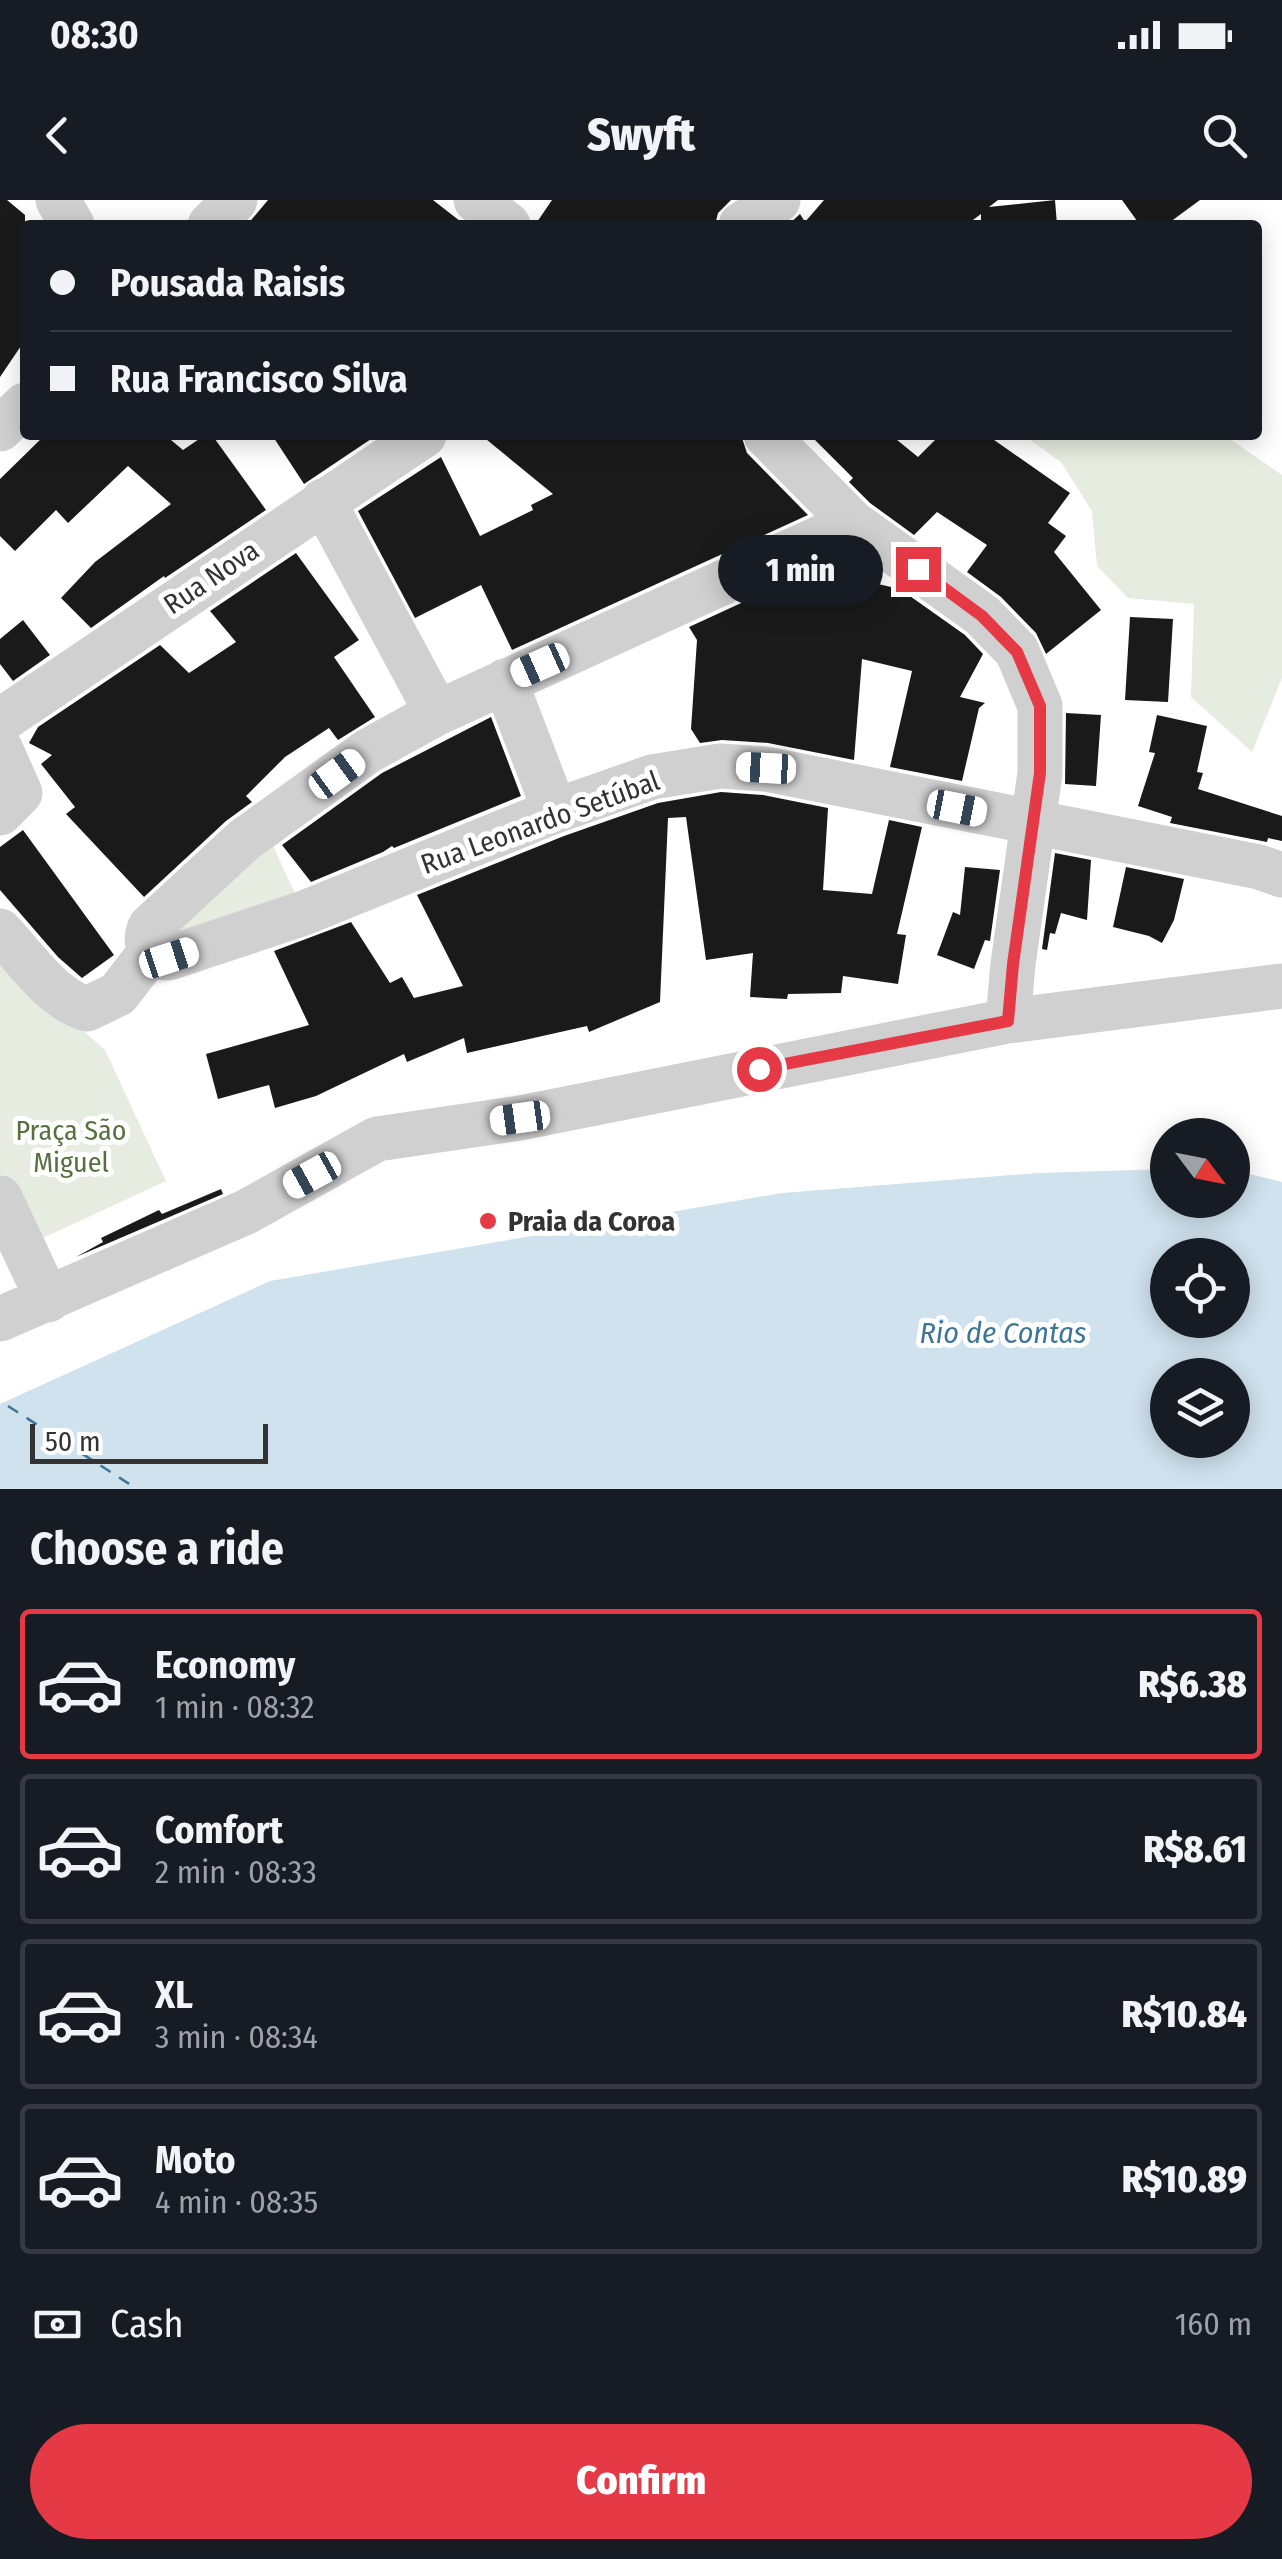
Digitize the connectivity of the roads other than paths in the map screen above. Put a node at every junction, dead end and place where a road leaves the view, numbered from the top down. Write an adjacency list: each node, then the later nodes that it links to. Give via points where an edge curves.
1 (235, 200): 4 (street)
2 (476, 200): 5 (street)
3 (778, 200): 6 (street)
4 (215, 220)
5 (502, 220)
6 (748, 220)
7 (20, 410): 8 (street)
8 (0, 429)
9 (416, 440): 11 (street, Rua Nova)
10 (771, 440): 12 (street)
11 (323, 501): 14 (street); 15 (street, Rua Nova)
12 (853, 523): 13 (street); 19 (street, via 982,616 1017,652 1040,706)
13 (505, 681): 14 (street); 18 (street)
14 (437, 712): 22 (street, via 368,751 244,840 150,926 145,938)
15 (0, 721)
16 (0, 748): 17 (street)
17 (10, 803)
18 (555, 811): 19 (street, Rua Leonardo Setúbal, via 652,778 720,766 766,768); 22 (street, Rua Leonardo Setúbal, via 304,913)
19 (1033, 823): 20 (street, Rua Leonardo Setúbal); 24 (street)
20 (1282, 875)
21 (0, 930): 22 (street, via 54,989 87,1008 118,994)
22 (157, 954)
23 (1282, 986): 24 (street)
24 (1008, 1021): 26 (street, via 520,1118 377,1139 246,1212)
25 (0, 1198): 26 (street)
26 (48, 1300): 27 (street)
27 (0, 1319)

